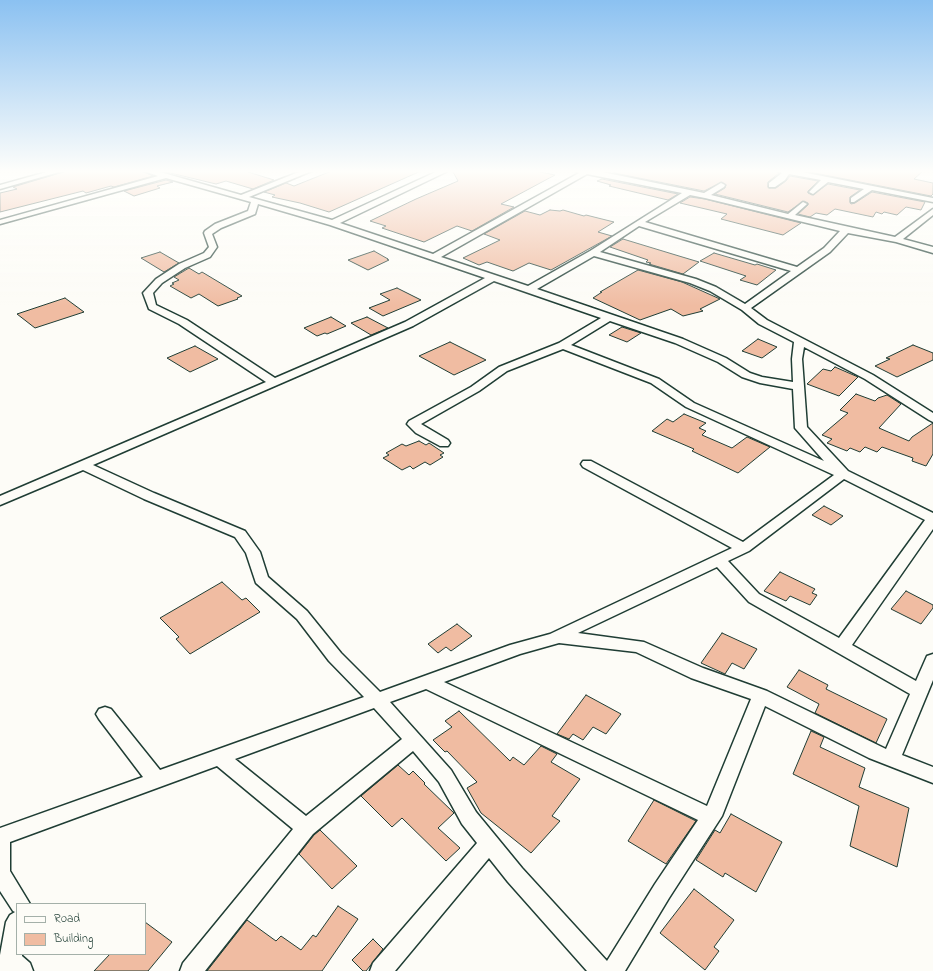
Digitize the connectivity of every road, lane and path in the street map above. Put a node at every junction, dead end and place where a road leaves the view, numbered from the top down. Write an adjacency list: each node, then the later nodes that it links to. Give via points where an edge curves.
1 (26, 215): 9 (street)
2 (244, 215): 24 (street, via 208,233 213,247 207,255 182,266 159,281 148,293 152,307 183,322)
3 (304, 215): 10 (street)
4 (349, 215): 10 (street)
5 (507, 215): 16 (street)
6 (651, 215): 11 (street)
7 (929, 215): 13 (street)
8 (790, 216): 12 (street)
9 (0, 222)
10 (333, 223): 16 (street)
11 (638, 223): 15 (street); 17 (street)
12 (846, 230): 13 (street); 17 (street, via 827,250)
13 (897, 240): 14 (street)
14 (933, 250)
15 (593, 253): 19 (street); 20 (street, via 693,281 713,289)
16 (435, 257): 18 (street)
17 (797, 270): 20 (street)
18 (492, 278): 19 (street); 24 (street, via 409,324)
19 (528, 290): 21 (street)
20 (745, 308): 22 (street, via 763,322)
21 (609, 317): 23 (street); 25 (street, via 679,341 722,360 746,375)
22 (799, 342): 25 (street); 26 (street, via 869,377)
23 (563, 345): 27 (street, via 503,369 475,389 413,424); 30 (street, via 655,381 690,405)
24 (273, 382): 29 (street)
25 (798, 386): 30 (street, via 801,428)
26 (933, 418)
27 (444, 443)
28 (586, 464): 33 (street)
29 (82, 465): 31 (street); 41 (street, via 240,534 253,552 260,579 302,615 335,657)
30 (843, 474): 32 (street); 33 (street)
31 (0, 501)
32 (933, 518): 36 (street)
33 (744, 548): 34 (street)
34 (719, 560): 35 (street); 36 (street, via 754,598)
35 (553, 639): 38 (street); 40 (street, via 559,637 638,646 697,673)
36 (842, 647): 39 (street)
37 (933, 660): 39 (street)
38 (428, 682): 41 (street); 48 (street)
39 (920, 691): 45 (street)
40 (761, 696): 45 (street); 48 (street)
41 (378, 700): 43 (street); 44 (street)
42 (106, 714): 47 (street)
43 (414, 740): 49 (street); 51 (street, via 445,776 469,818)
44 (220, 758): 47 (street); 49 (street)
45 (891, 760): 46 (street)
46 (933, 775)
47 (157, 780): 50 (street)
48 (711, 818): 58 (street)
49 (306, 828): 55 (street)
50 (0, 837): 52 (street, via 0,872)
51 (489, 843): 56 (street); 57 (street)
52 (19, 903)
53 (16, 930): 54 (street)
54 (11, 967)
55 (191, 971)
56 (381, 971)
57 (601, 971)
58 (613, 971)

